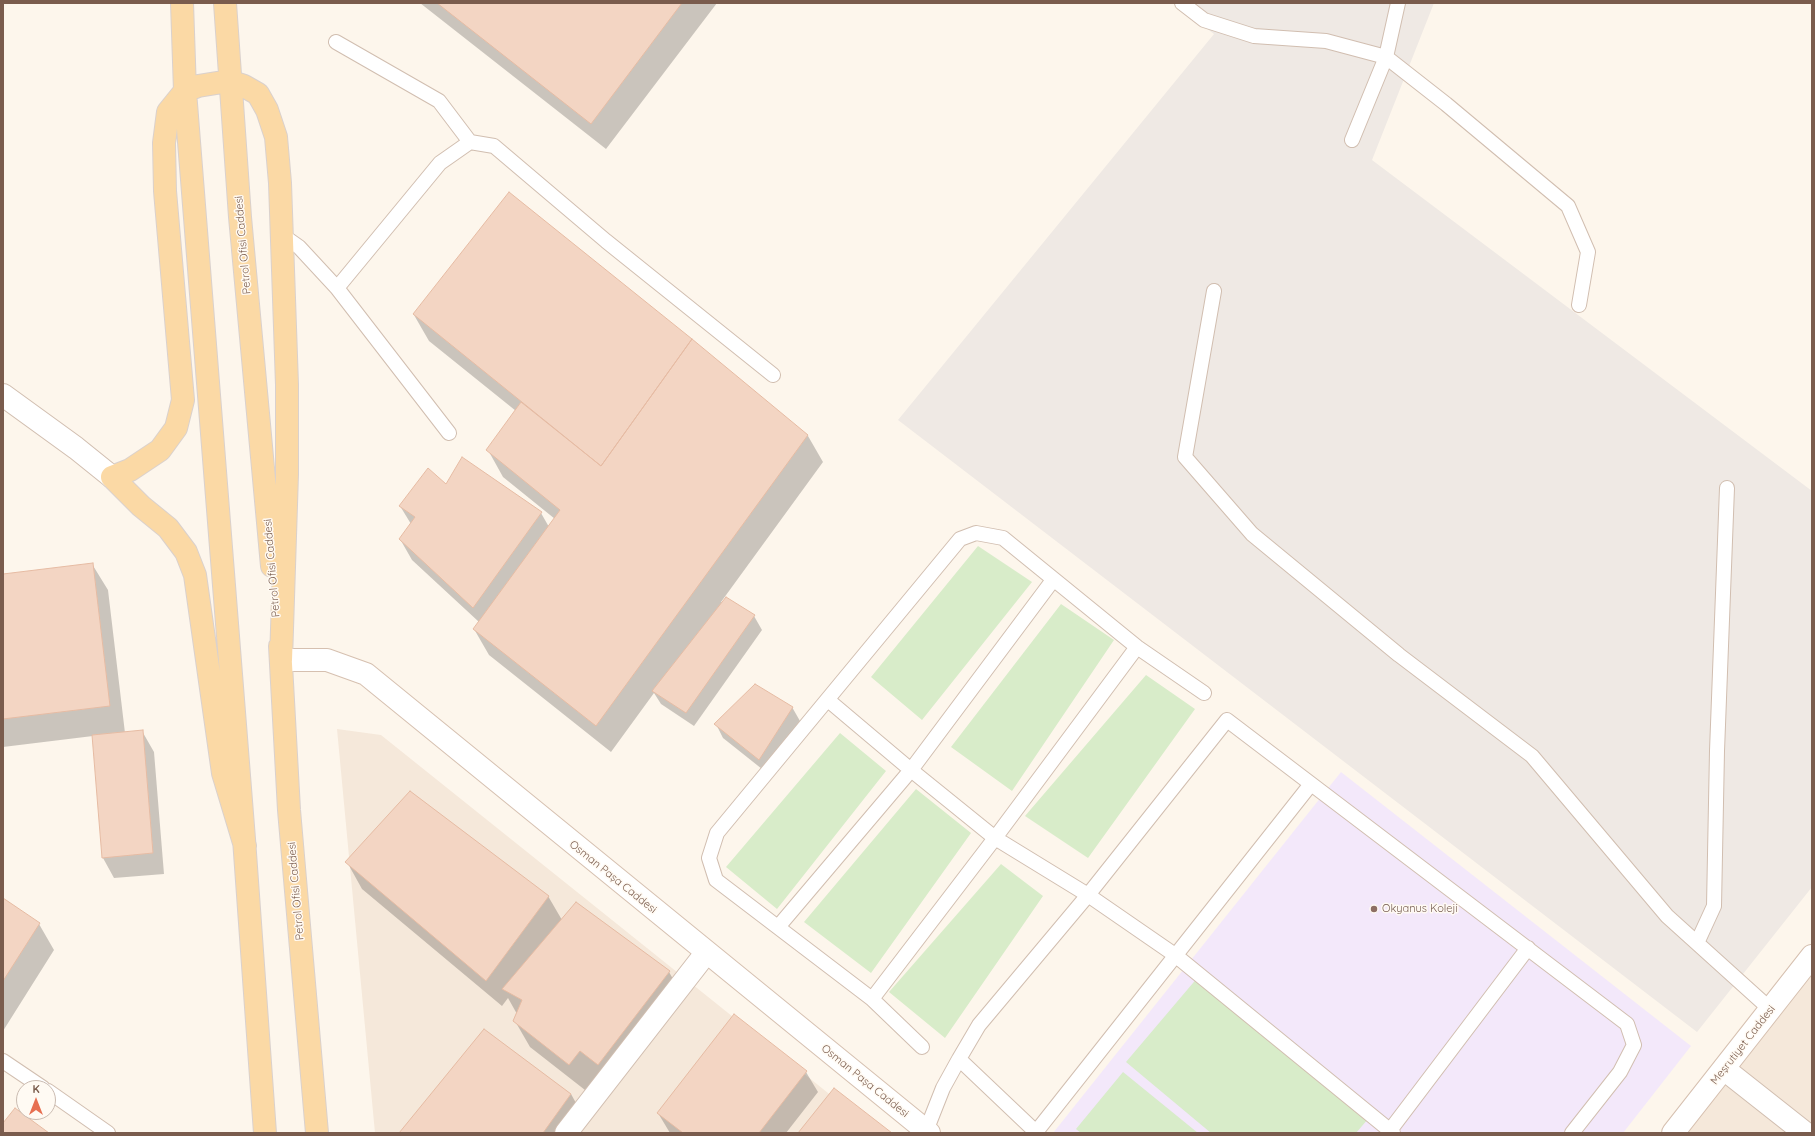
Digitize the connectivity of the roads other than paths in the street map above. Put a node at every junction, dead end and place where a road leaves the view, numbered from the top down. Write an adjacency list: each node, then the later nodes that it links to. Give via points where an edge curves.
1 (182, 3): 8 (main road)
2 (225, 3): 7 (main road, Petrol Ofisi Caddesi)
3 (1182, 3): 6 (lane, via 1204,20 1254,36 1326,41)
4 (1398, 3): 6 (lane)
5 (336, 42): 10 (lane, via 439,101)
6 (1386, 57): 9 (lane); 14 (lane, via 1453,109 1568,206 1588,252)
7 (229, 81): 8 (main road); 11 (main road, via 258,94 267,110 276,137); 22 (main road, Petrol Ofisi Caddesi)
8 (185, 91): 18 (main road, via 168,112 164,143 165,191 183,400 176,428 160,450 130,470); 28 (main road)
9 (1352, 140)
10 (470, 142): 12 (lane, via 440,163); 15 (lane, via 494,146 606,241)
11 (282, 235): 12 (lane, via 299,247); 22 (main road, via 287,474)
12 (337, 288): 17 (lane)
13 (1214, 291): 31 (lane, via 1185,457 1252,534 1399,655 1532,756 1666,916)
14 (1579, 305)
15 (773, 375)
16 (3, 395): 18 (main road)
17 (449, 433)
18 (112, 477): 28 (main road, via 168,528 186,552 195,575 223,773)
19 (1727, 488): 31 (lane, via 1714,906)
20 (1053, 580): 21 (lane); 24 (lane, via 1003,538 976,533 960,539); 25 (lane)
21 (1137, 647): 23 (lane); 27 (lane)
22 (281, 660): 33 (main road, Osman Paşa Caddesi, via 327,660 366,674); 49 (main road, Petrol Ofisi Caddesi, via 289,810)
23 (1204, 693)
24 (828, 700): 25 (lane); 30 (lane, via 717,833 709,858 716,880)
25 (911, 770): 27 (lane); 30 (lane)
26 (1311, 784): 29 (lane, via 1227,720); 32 (lane); 34 (lane)
27 (995, 838): 29 (lane); 36 (lane)
28 (245, 846): 48 (main road)
29 (1088, 895): 34 (lane); 39 (lane, via 979,1025)
30 (778, 927): 36 (lane)
31 (1697, 943): 37 (lane)
32 (1528, 948): 46 (lane); 51 (lane, via 1627,1024 1634,1045 1620,1072)
33 (706, 953): 44 (main road, Osman Paşa Caddesi); 50 (main road)
34 (1175, 955): 45 (lane); 46 (lane)
35 (1812, 956): 37 (main road, Meşrutiyet Caddesi)
36 (872, 999): 38 (lane)
37 (1770, 1009): 41 (main road, Meşrutiyet Caddesi)
38 (922, 1047)
39 (959, 1059): 44 (lane, via 943,1088); 45 (lane)
40 (3, 1060): 42 (lane)
41 (1724, 1069): 52 (main road, Meşrutiyet Caddesi); 53 (main road)
42 (32, 1080)
43 (56, 1097): 47 (lane)
44 (927, 1132)
45 (1036, 1132)
46 (1390, 1132)
47 (108, 1133)
48 (264, 1133)
49 (316, 1133)
50 (566, 1133)
51 (1572, 1133)
52 (1673, 1133)
53 (1805, 1133)

